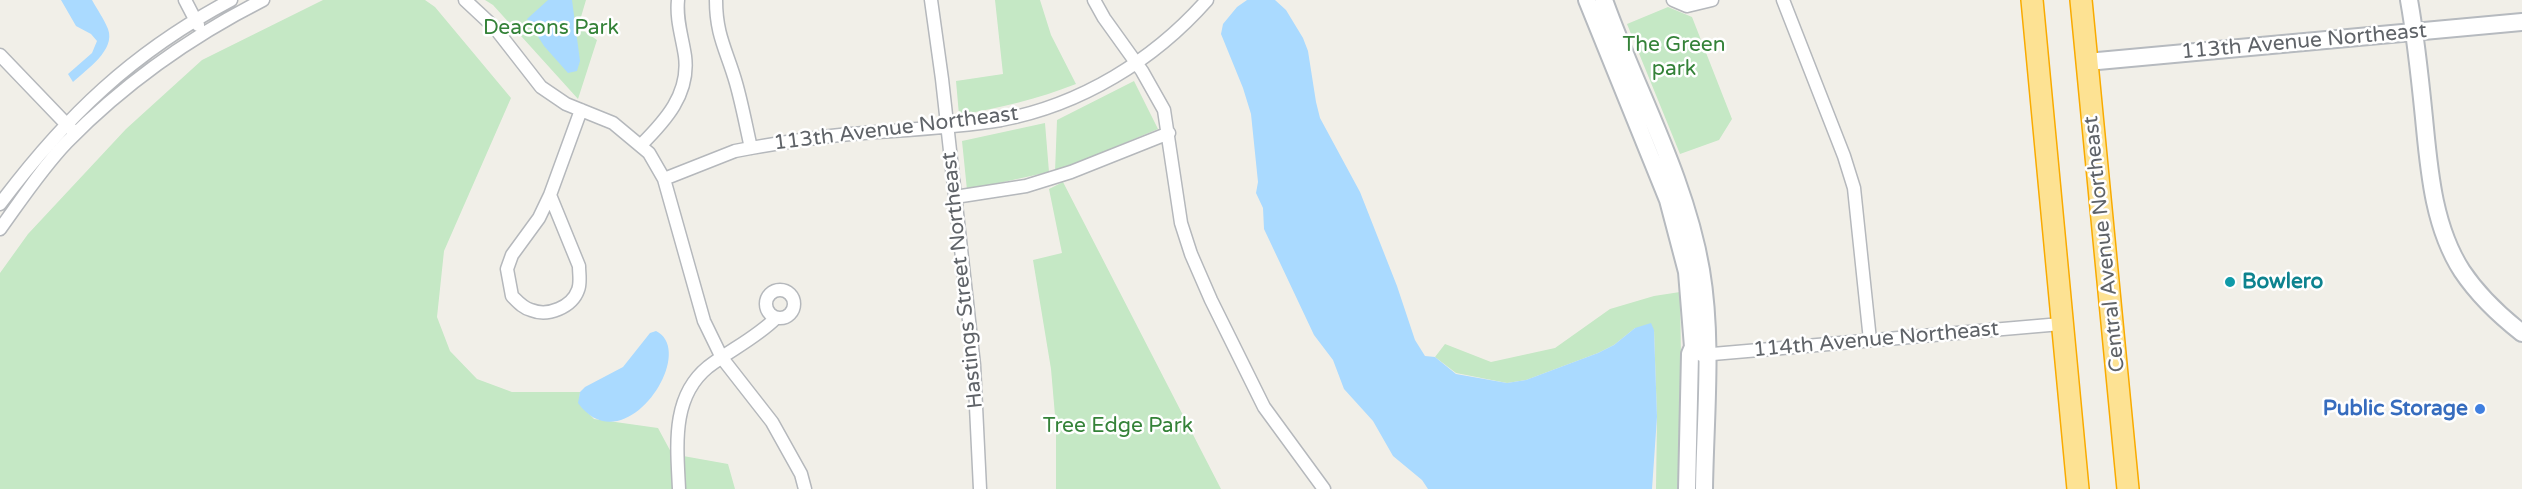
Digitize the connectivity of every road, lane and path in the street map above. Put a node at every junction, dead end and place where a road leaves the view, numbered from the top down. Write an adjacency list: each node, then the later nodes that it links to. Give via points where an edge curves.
1 (185, 0): 18 (street)
2 (231, 0): 18 (street)
3 (263, 0): 20 (street)
4 (465, 0): 25 (street, via 495,28 541,87)
5 (678, 0): 30 (street, via 678,28 686,60 684,82 672,111)
6 (716, 0): 31 (street, via 717,28 736,82)
7 (931, 0): 27 (street, Hastings Street Northeast)
8 (1094, 0): 24 (street)
9 (1207, 0): 24 (street, 113th Avenue Northeast, via 1161,46)
10 (1587, 0): 41 (street, via 1668,200 1687,272 1693,347)
11 (1604, 0): 41 (street, via 1687,213 1701,271)
12 (1673, 0): 13 (street, via 1687,6)
13 (1712, 0)
14 (1783, 0): 40 (street, via 1854,188)
15 (2032, 0): 38 (highway)
16 (2081, 0): 23 (highway, Central Avenue Northeast)
17 (2409, 0): 21 (street)
18 (195, 20): 20 (street); 26 (street, via 132,64 89,99)
19 (2522, 22): 21 (street, 113th Avenue Northeast)
20 (203, 33): 29 (street, via 142,75)
21 (2415, 33): 23 (street, 113th Avenue Northeast); 39 (street, via 2430,172 2441,224 2461,269 2477,291)
22 (0, 55): 26 (street)
23 (2087, 62): 50 (highway, Central Avenue Northeast)
24 (1137, 63): 27 (street, 113th Avenue Northeast, via 1047,107 1003,119); 28 (street, via 1164,110)
25 (581, 110): 30 (street, via 614,123); 33 (street)
26 (66, 124): 29 (street); 35 (street)
27 (947, 127): 31 (street, 113th Avenue Northeast, via 838,135); 34 (street, Hastings Street Northeast)
28 (1169, 133): 34 (street, via 1026,186); 46 (street, via 1181,223 1207,291 1264,407)
29 (75, 134): 36 (street)
30 (640, 145): 32 (street)
31 (751, 148): 32 (street, 113th Avenue Northeast)
32 (664, 180): 42 (street, via 704,321)
33 (550, 195): 33 (street, via 507,269 512,296 532,311 545,313 572,300 579,290 580,278 579,266)
34 (955, 197): 45 (street, Hastings Street Northeast, via 974,364)
35 (0, 204)
36 (0, 229)
37 (776, 318): 42 (street)
38 (2061, 324): 40 (street, 114th Avenue Northeast); 49 (highway)
39 (2522, 333)
40 (1870, 340): 41 (street, 114th Avenue Northeast)
41 (1698, 355): 47 (street); 48 (street)
42 (722, 358): 43 (street, via 707,368 685,395 677,435); 44 (street, via 772,422)
43 (679, 489)
44 (806, 489)
45 (980, 489)
46 (1324, 489)
47 (1687, 489)
48 (1704, 489)
49 (2078, 489)
50 (2128, 489)

